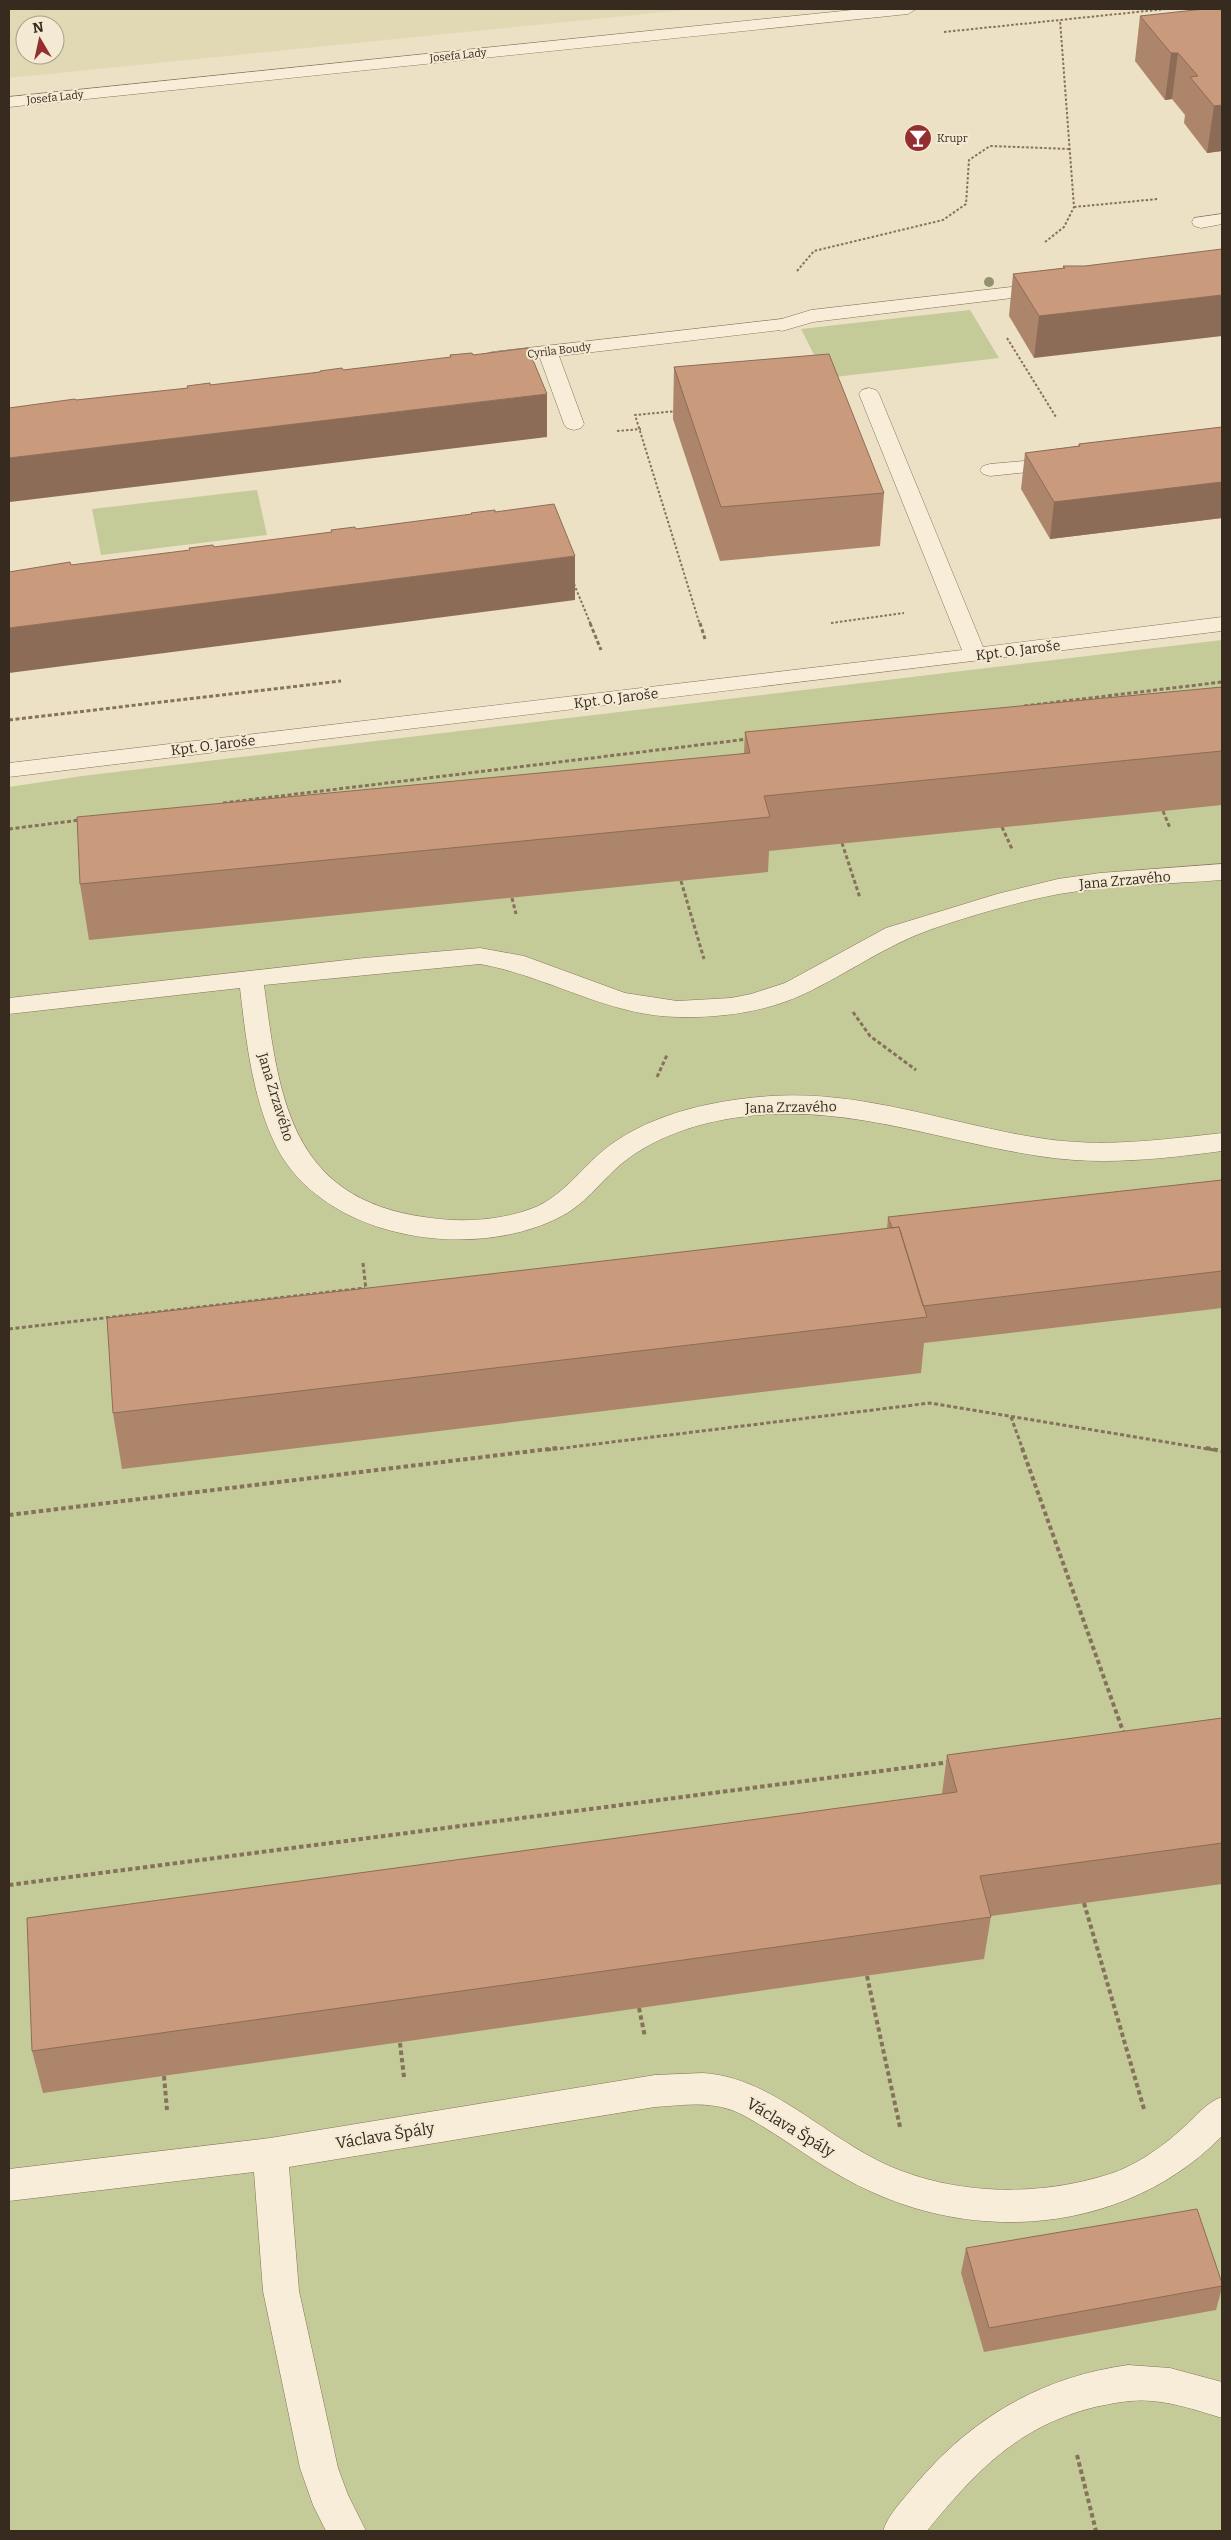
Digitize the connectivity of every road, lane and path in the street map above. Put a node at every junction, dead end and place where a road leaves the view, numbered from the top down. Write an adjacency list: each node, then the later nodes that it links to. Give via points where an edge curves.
1 (908, 9): 4 (street, Josefa Lady)
2 (1160, 9): 3 (path)
3 (1166, 9)
4 (9, 102)
5 (1070, 149): 10 (path, via 990,146 969,160 966,204 943,220 814,251)
6 (1074, 207): 8 (path, via 1182,197)
7 (1222, 219): 8 (street)
8 (1202, 222)
9 (1068, 287): 10 (street, Cyrila Boudy, via 811,316 782,325)
10 (753, 328): 11 (street, Cyrila Boudy)
11 (547, 351): 12 (street, Cyrila Boudy); 15 (street)
12 (469, 360)
13 (869, 394): 19 (street)
14 (684, 410): 22 (path, via 635,415 705,639)
15 (574, 424)
16 (1083, 462): 17 (street)
17 (990, 470)
18 (572, 579): 24 (path)
19 (956, 607): 20 (path); 26 (street)
20 (830, 623)
21 (1222, 624): 26 (street, Kpt. O. Jaroše)
22 (696, 640)
23 (611, 649): 24 (path)
24 (601, 650): 25 (path)
25 (591, 652)
26 (975, 656): 32 (street, Kpt. O. Jaroše)
27 (344, 680): 30 (path)
28 (1222, 682): 29 (path)
29 (1014, 707)
30 (9, 720)
31 (757, 738): 33 (path)
32 (9, 770)
33 (222, 803)
34 (83, 820): 35 (path)
35 (9, 829)
36 (842, 843): 39 (path)
37 (1222, 872): 39 (street, Jana Zrzavého, via 1058,887 925,923)
38 (681, 881): 43 (path)
39 (875, 944): 40 (street, Jana Zrzavého)
40 (828, 970): 43 (street, Jana Zrzavého, via 774,997); 44 (path, via 870,1036)
41 (251, 979): 42 (street, Jana Zrzavého); 43 (street, Jana Zrzavého, via 480,956 515,962 621,1001 677,1009); 46 (street, Jana Zrzavého, via 268,1081 290,1146 316,1179)
42 (9, 1006)
43 (718, 1008)
44 (917, 1070)
45 (1222, 1142): 46 (street, Jana Zrzavého, via 1135,1152 1075,1152 1015,1143 840,1105 774,1105 698,1117 651,1134 610,1159 564,1203 519,1222 476,1229 425,1228)
46 (358, 1208): 47 (path)
47 (365, 1288): 48 (path); 49 (path)
48 (367, 1297)
49 (9, 1329)
50 (1011, 1417): 51 (path); 52 (path, via 930,1403); 53 (path)
51 (1222, 1451)
52 (9, 1515)
53 (1126, 1739)
54 (958, 1761): 55 (path)
55 (9, 1885)
56 (1084, 1903): 60 (path)
57 (867, 1976): 62 (path)
58 (1222, 2113): 60 (street, Václava Špály, via 1189,2145)
59 (270, 2154): 61 (street, Václava Špály); 62 (street, Václava Špály, via 655,2091 704,2088 722,2091 762,2107 856,2166); 65 (street, via 281,2292 319,2468 332,2505)
60 (1161, 2165): 62 (street, Václava Špály, via 1106,2194 1048,2207 1011,2208 962,2202 927,2196)
61 (9, 2185)
62 (914, 2190)
63 (1222, 2400): 66 (street, via 1151,2383 1106,2387 1045,2404 1002,2427 983,2443 956,2467)
64 (1075, 2449): 67 (path)
65 (347, 2531)
66 (902, 2531)
67 (1096, 2531)

